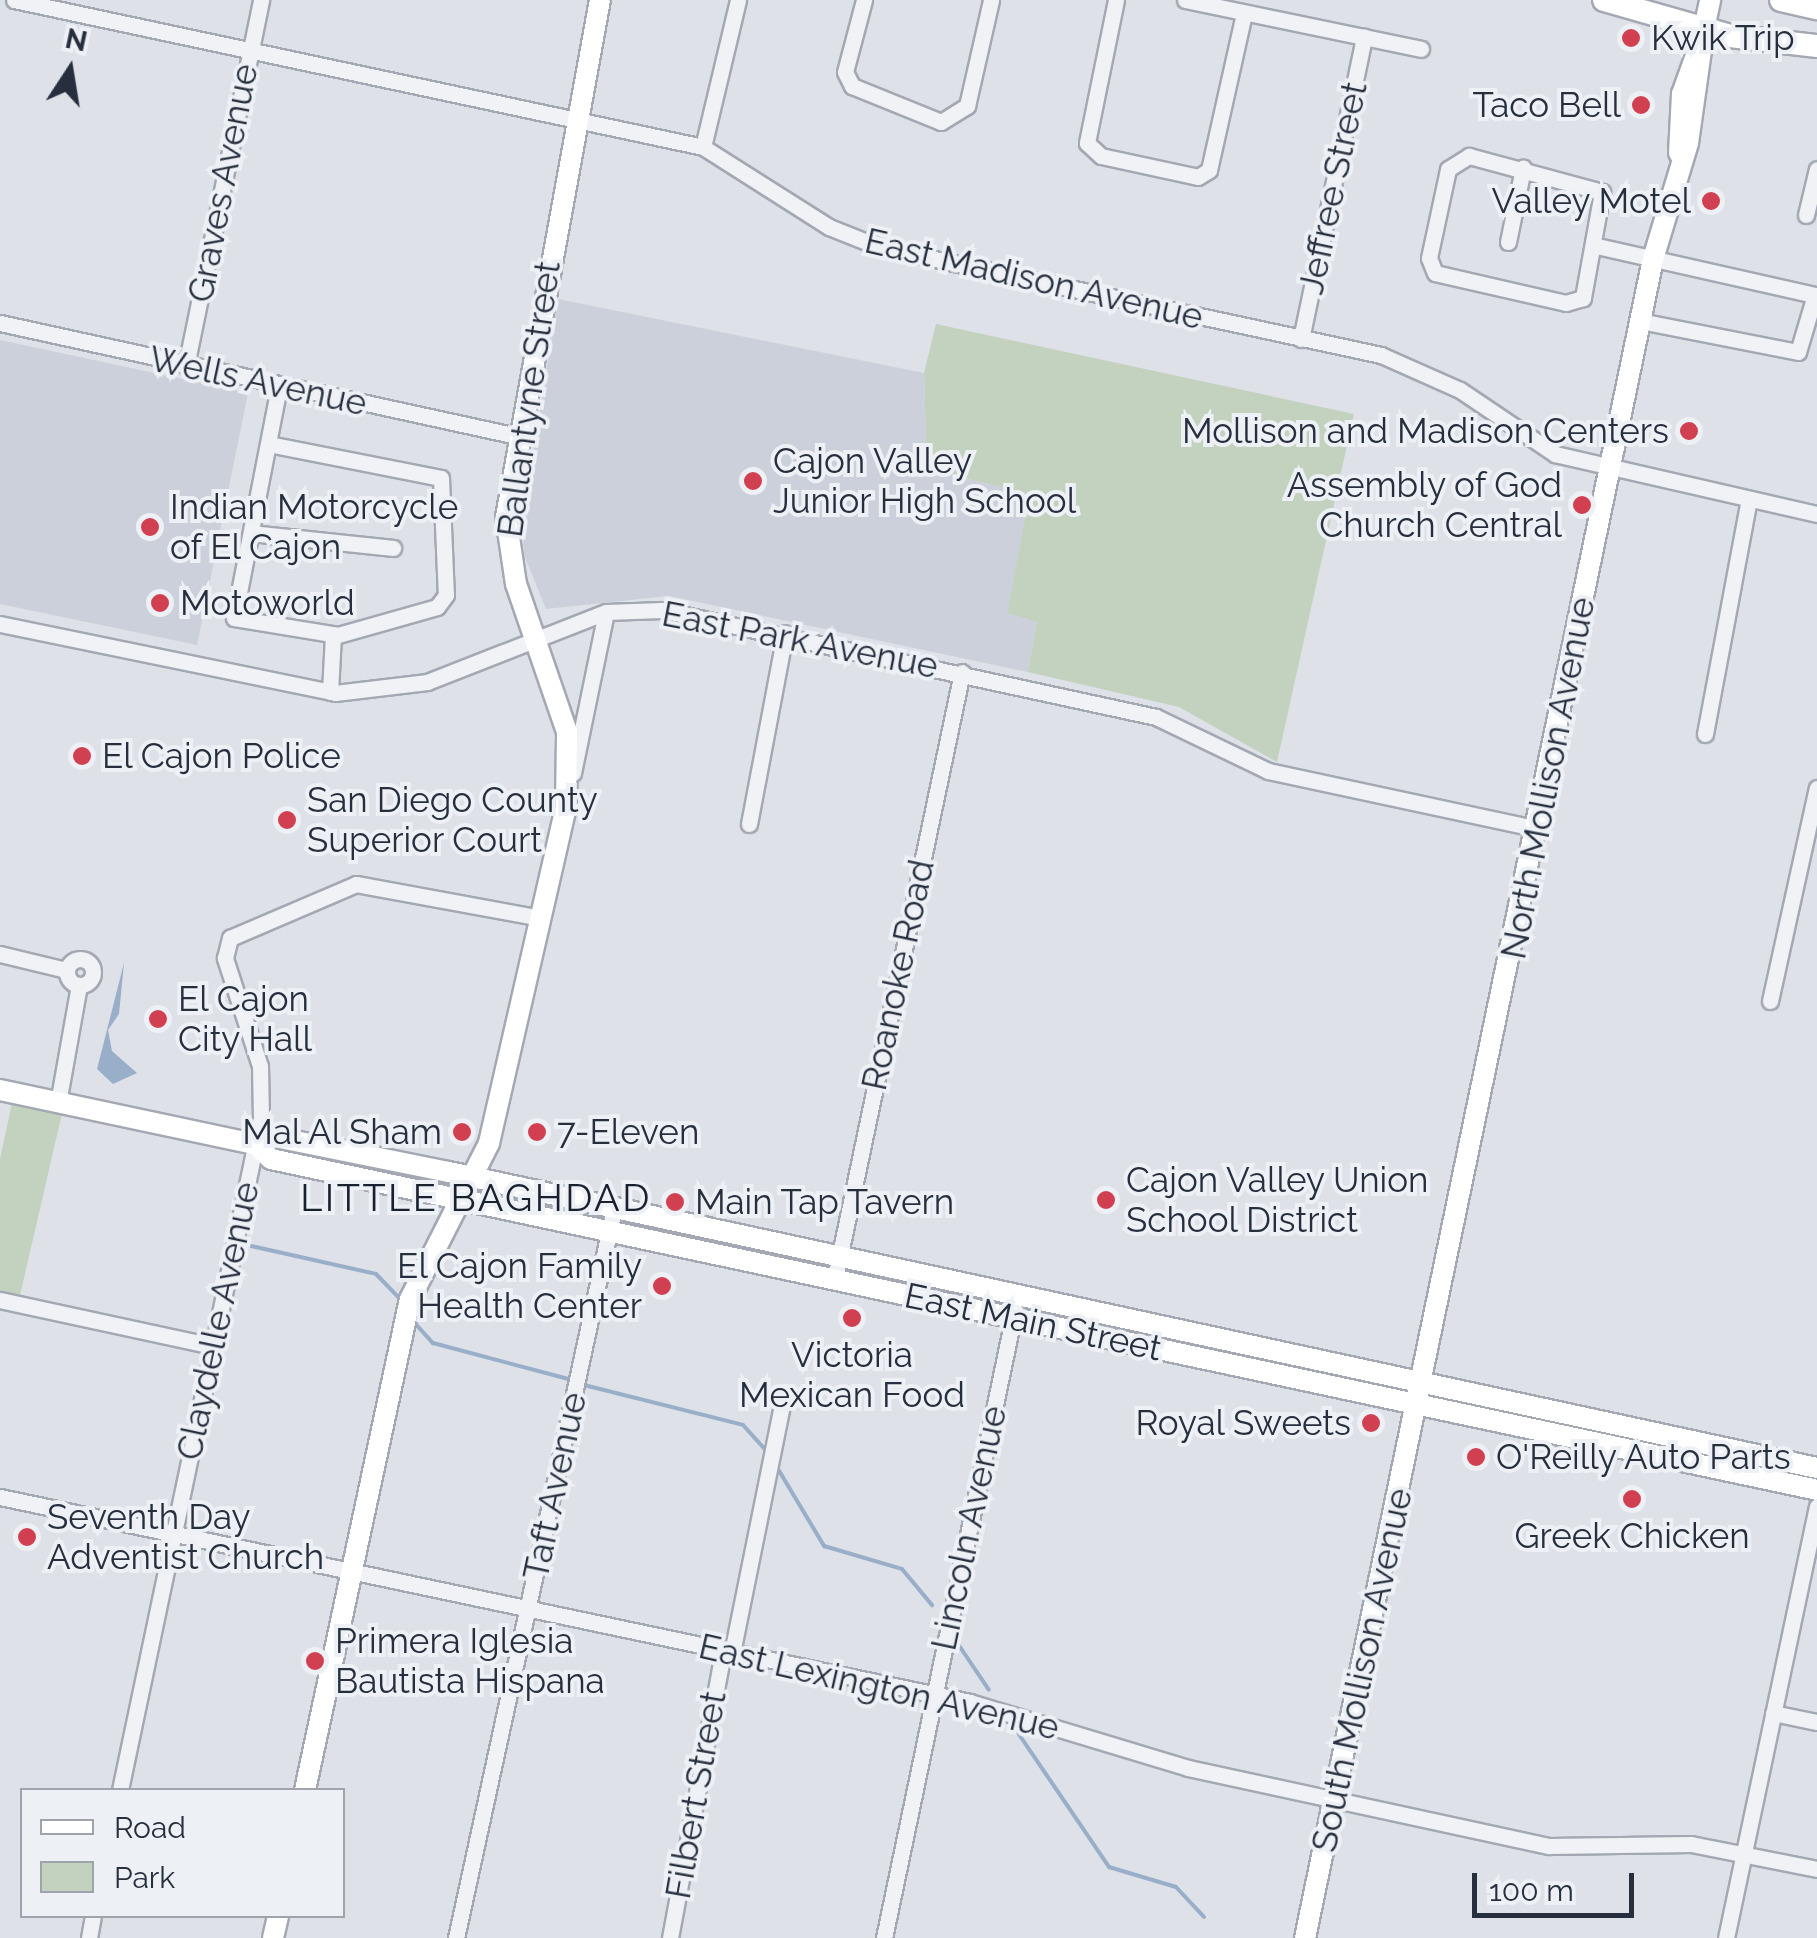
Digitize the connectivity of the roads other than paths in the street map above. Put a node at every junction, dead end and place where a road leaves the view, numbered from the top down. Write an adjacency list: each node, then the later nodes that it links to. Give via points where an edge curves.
1 (14, 0): 12 (street, East Madison Avenue)
2 (261, 0): 19 (street, Graves Avenue)
3 (600, 0): 21 (main road, Ballantyne Street)
4 (738, 0): 23 (street)
5 (864, 0): 6 (street, via 845,72 866,93 941,122 967,106)
6 (990, 0)
7 (1116, 0): 14 (street, via 1086,136 1101,156 1198,177 1209,170)
8 (1185, 0): 14 (street)
9 (1604, 0): 15 (highway)
10 (1710, 0): 15 (main road, North Mollison Avenue)
11 (1781, 0): 13 (highway)
12 (88, 8): 19 (street, East Madison Avenue)
13 (1817, 8)
14 (1244, 13): 16 (street)
15 (1703, 33): 17 (highway); 20 (main road, North Mollison Avenue, via 1692,46); 22 (main road, North Mollison Avenue)
16 (1364, 37): 18 (street); 34 (street, Jeffree Street)
17 (1817, 46)
18 (1420, 49)
19 (249, 51): 21 (street, East Madison Avenue); 35 (street, Graves Avenue)
20 (1681, 100): 22 (main road); 24 (main road, North Mollison Avenue)
21 (576, 119): 23 (street, East Madison Avenue); 37 (main road, Ballantyne Street)
22 (1691, 127): 24 (main road, North Mollison Avenue)
23 (703, 147): 34 (street, East Madison Avenue, via 830,228 878,247)
24 (1679, 153): 30 (main road, North Mollison Avenue)
25 (1523, 168): 28 (street); 29 (street, via 1602,192); 29 (street, via 1469,156 1452,163 1429,258 1435,273 1576,303)
26 (1817, 169): 27 (street)
27 (1806, 214)
28 (1508, 242)
29 (1597, 246): 30 (street)
30 (1653, 259): 31 (street); 32 (main road, North Mollison Avenue)
31 (1816, 289): 32 (street, via 1798,352)
32 (1640, 321): 39 (main road, North Mollison Avenue)
33 (0, 324): 35 (street, Wells Avenue)
34 (1301, 339): 39 (street, East Madison Avenue, via 1416,367 1555,454)
35 (186, 366): 36 (street, Wells Avenue)
36 (279, 386): 37 (street, Wells Avenue); 38 (street)
37 (517, 436): 48 (main road, Ballantyne Street, via 508,554)
38 (269, 444): 42 (street); 47 (street, via 441,478 446,596 437,608)
39 (1608, 468): 40 (street, East Madison Avenue); 55 (main road, North Mollison Avenue)
40 (1749, 499): 41 (street, East Madison Avenue); 51 (street)
41 (1817, 514)
42 (251, 533): 43 (street); 47 (street, via 234,618)
43 (393, 548)
44 (606, 612): 46 (street, East Park Avenue, via 662,610); 48 (street, East Park Avenue); 53 (street)
45 (0, 624): 50 (street, East Park Avenue)
46 (785, 633): 49 (street, East Park Avenue); 54 (street)
47 (333, 634): 50 (street)
48 (535, 641): 50 (street, East Park Avenue, via 427,682); 53 (main road, Ballantyne Street, via 568,732)
49 (962, 672): 55 (street, East Park Avenue, via 1156,717 1268,770); 68 (street, Roanoke Road)
50 (330, 692)
51 (1705, 734)
52 (1817, 788): 60 (street)
53 (566, 806): 56 (main road, Ballantyne Street)
54 (749, 824)
55 (1538, 828): 75 (main road, North Mollison Avenue)
56 (542, 918): 63 (street, Claydelle Avenue, via 356,884 238,928 225,958 260,1066); 64 (main road, Ballantyne Street)
57 (0, 954): 58 (street)
58 (66, 970): 59 (street); 59 (street, via 76,959 90,964 90,980)
59 (78, 986): 62 (street)
60 (1770, 1001)
61 (0, 1090): 62 (main road, East Main Street)
62 (58, 1103): 63 (main road, East Main Street)
63 (255, 1144): 64 (main road, East Main Street, via 275,1136); 65 (main road, East Main Street, via 271,1159); 73 (street, Claydelle Avenue)
64 (473, 1178): 65 (main road, Ballantyne Street); 66 (main road, East Main Street)
65 (464, 1199): 67 (main road, East Main Street); 82 (main road, Ballantyne Street, via 410,1299)
66 (614, 1209): 67 (street, Taft Avenue); 68 (main road, East Main Street)
67 (609, 1231): 68 (main road, East Main Street); 83 (street, Taft Avenue)
68 (837, 1268): 69 (main road, East Main Street); 71 (main road, East Main Street)
69 (1018, 1295): 71 (street, Lincoln Avenue); 72 (main road, East Main Street)
70 (0, 1300): 73 (street)
71 (1013, 1318): 74 (main road, East Main Street); 85 (street, Lincoln Avenue)
72 (1149, 1324): 74 (main road); 75 (main road, East Main Street)
73 (214, 1346): 81 (street, Claydelle Avenue)
74 (1144, 1346): 75 (main road, East Main Street)
75 (1419, 1392): 77 (main road, East Main Street); 78 (main road, East Main Street); 90 (main road, South Mollison Avenue)
76 (784, 1396): 84 (street, Filbert Street)
77 (1817, 1468)
78 (1817, 1490)
79 (0, 1497): 81 (street, East Lexington Avenue)
80 (1817, 1506): 86 (street)
81 (172, 1534): 82 (street, East Lexington Avenue); 88 (street, Claydelle Avenue)
82 (352, 1570): 83 (street, East Lexington Avenue); 89 (main road, Ballantyne Street)
83 (529, 1608): 84 (street, East Lexington Avenue); 93 (street, Taft Avenue)
84 (727, 1652): 85 (street, East Lexington Avenue); 94 (street, Filbert Street)
85 (934, 1695): 90 (street, East Lexington Avenue); 95 (street, Lincoln Avenue)
86 (1773, 1712): 87 (street); 91 (street)
87 (1817, 1722)
88 (120, 1788)
89 (305, 1788)
90 (1335, 1800): 91 (street, East Lexington Avenue, via 1549,1846 1692,1844); 96 (main road, South Mollison Avenue)
91 (1743, 1853): 92 (street, East Lexington Avenue); 97 (street)
92 (1817, 1869)
93 (456, 1938)
94 (670, 1938)
95 (884, 1938)
96 (1305, 1938)
97 (1726, 1938)

